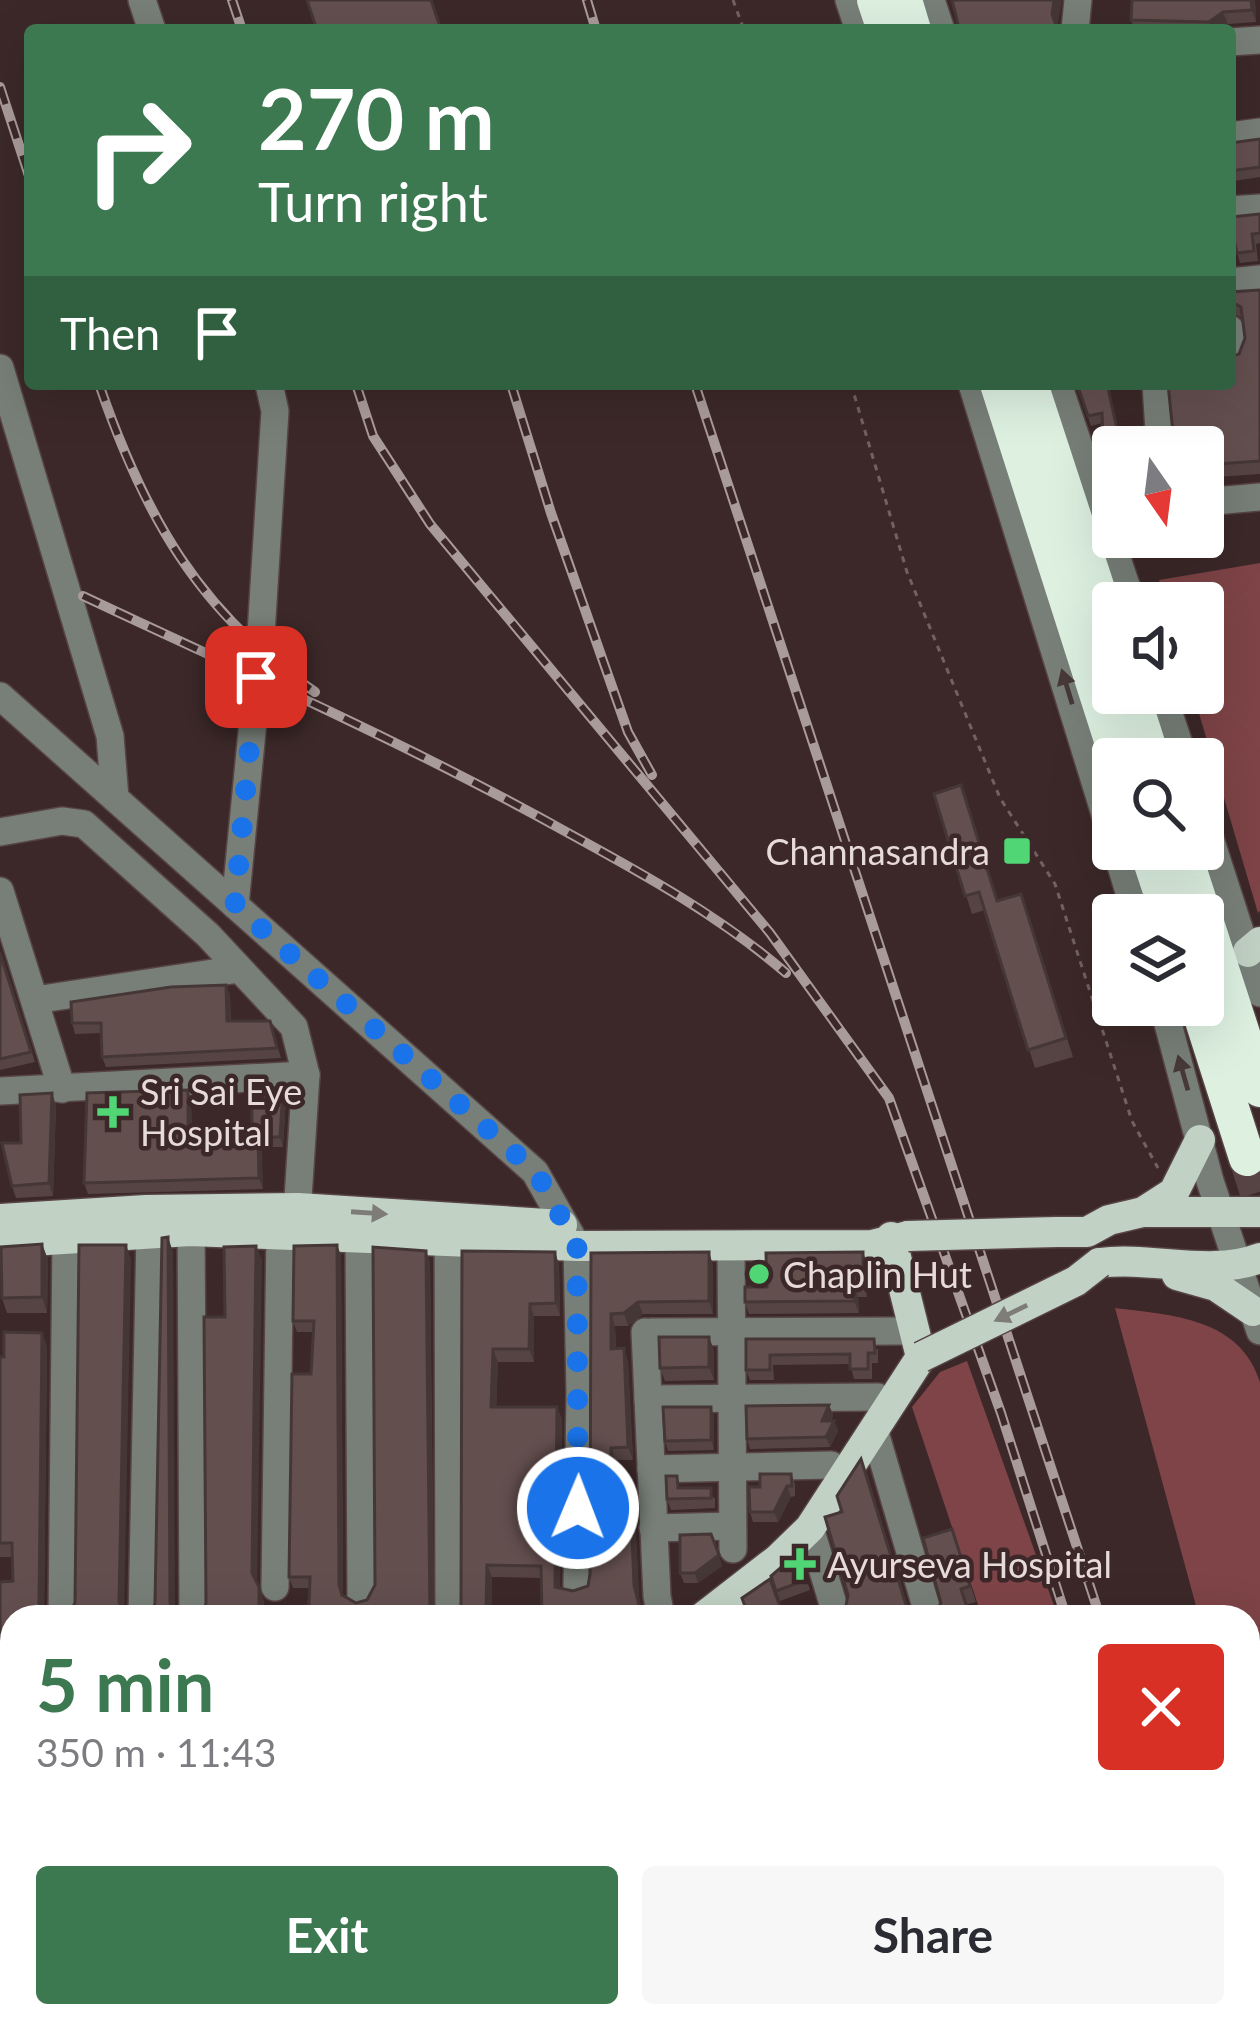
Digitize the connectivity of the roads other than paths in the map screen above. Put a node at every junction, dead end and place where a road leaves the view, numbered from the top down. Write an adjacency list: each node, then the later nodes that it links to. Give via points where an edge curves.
1 (0, 368): 16 (street, via 110,736)
2 (270, 390): 22 (street, via 262,626)
3 (981, 390): 7 (street)
4 (1002, 390): 7 (highway)
5 (1060, 390): 9 (street)
6 (1156, 390): 8 (street)
7 (1018, 416): 12 (highway); 14 (highway); 15 (street, one-way to 7)
8 (1159, 426)
9 (1092, 471)
10 (1260, 496): 11 (street)
11 (1224, 500)
12 (1092, 589)
13 (0, 696): 16 (street)
14 (1112, 738)
15 (1092, 745)
16 (115, 798): 17 (street); 22 (street)
17 (84, 824): 18 (street); 24 (street)
18 (0, 832)
19 (1189, 870): 31 (highway)
20 (1224, 870): 23 (street)
21 (0, 891): 26 (street)
22 (235, 905): 43 (street, via 536,1172)
23 (1254, 947): 25 (street)
24 (239, 968): 26 (street); 29 (street, via 294,1027)
25 (1260, 993)
26 (35, 1000): 30 (street)
27 (1169, 1026): 33 (street, one-way to 27)
28 (1205, 1026): 34 (highway)
29 (306, 1075): 30 (street); 40 (street)
30 (62, 1089): 32 (street)
31 (1260, 1089)
32 (0, 1091)
33 (1200, 1140): 35 (main road, via 1174,1192); 36 (street)
34 (1247, 1158)
35 (1143, 1212): 36 (main road); 47 (main road, bridge, via 1087,1232)
36 (1220, 1212): 37 (main road); 50 (street)
37 (1260, 1212)
38 (0, 1219): 39 (main road)
39 (190, 1220): 40 (main road); 42 (main road); 68 (street)
40 (291, 1225): 41 (main road, one-way to 41); 45 (main road); 63 (street)
41 (448, 1230): 43 (main road); 45 (main road); 69 (street)
42 (150, 1233): 44 (main road); 67 (street)
43 (571, 1236): 47 (main road, via 874,1230); 48 (main road); 62 (street)
44 (66, 1238): 46 (main road); 66 (street)
45 (359, 1238): 64 (street)
46 (0, 1243)
47 (897, 1243): 48 (main road); 53 (main road)
48 (731, 1246): 52 (street)
49 (1109, 1262): 50 (main road); 51 (main road, via 1216,1286); 53 (main road, one-way to 53, bridge)
50 (1249, 1262): 51 (street)
51 (1257, 1321)
52 (731, 1329): 53 (street); 54 (street, via 648,1332); 55 (street)
53 (911, 1358): 56 (main road, via 905,1385)
54 (648, 1399): 55 (street); 59 (street)
55 (732, 1399): 56 (street); 58 (street)
56 (876, 1413): 57 (main road); 61 (main road); 73 (street)
57 (832, 1465): 58 (street); 71 (main road, via 796,1523)
58 (732, 1467): 59 (street); 60 (street, via 733,1538)
59 (651, 1469): 60 (street)
60 (653, 1528): 70 (street)
61 (810, 1528): 65 (main road); 72 (street)
62 (578, 1586)
63 (275, 1587)
64 (362, 1596)
65 (740, 1604)
66 (62, 1605)
67 (142, 1605)
68 (193, 1605)
69 (449, 1605)
70 (660, 1605)
71 (699, 1605)
72 (833, 1605)
73 (926, 1605)
74 (0, 1915): 75 (street)
75 (0, 1929)

